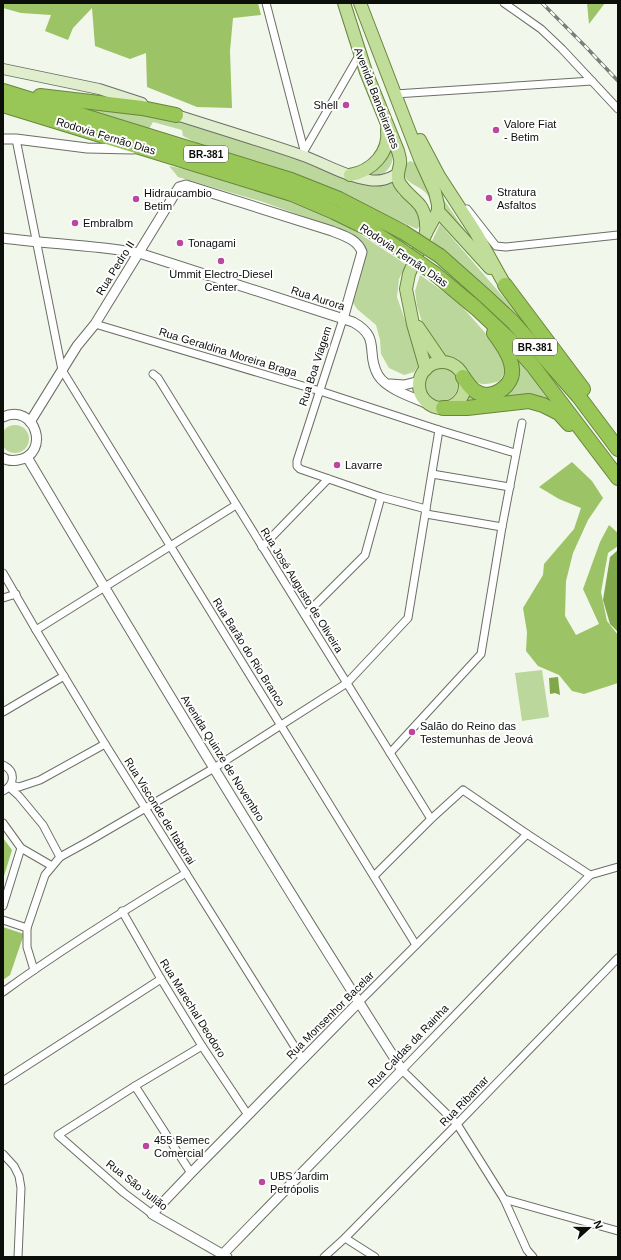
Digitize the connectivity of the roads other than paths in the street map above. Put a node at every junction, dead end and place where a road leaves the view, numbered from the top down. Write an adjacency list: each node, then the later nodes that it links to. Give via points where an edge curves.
1 (266, 3): 19 (street)
2 (344, 3): 5 (main road, Avenida Bandeirantes)
3 (360, 3): 11 (main road, Avenida Bandeirantes)
4 (504, 3): 7 (street, via 541,29)
5 (360, 54): 10 (main road, Avenida Bandeirantes); 19 (street)
6 (3, 69): 14 (main road, BR-381, via 99,89)
7 (592, 81): 11 (street); 13 (street)
8 (3, 88): 14 (highway, BR-381, via 41,96 142,108)
9 (3, 91): 49 (highway, Rodovia Fernão Dias / BR-381, bridge, via 291,180 338,199 403,232 440,256 513,322 579,397)
10 (375, 93): 11 (main road); 15 (main road, Avenida Bandeirantes)
11 (395, 94): 20 (main road, Avenida Bandeirantes); 23 (main road)
12 (3, 105): 18 (highway, Rodovia Fernão Dias / BR-381)
13 (618, 109)
14 (176, 115): 19 (main road, BR-381)
15 (387, 124): 21 (main road, Avenida Bandeirantes); 22 (main road, via 387,142 380,158 367,170)
16 (3, 139): 17 (street)
17 (16, 139): 18 (street, via 87,148); 28 (street)
18 (147, 149): 32 (highway, Rodovia Fernão Dias / BR-381, bridge, via 292,194 334,212 369,229 398,248 434,273)
19 (303, 153): 22 (main road, BR-381)
20 (420, 159): 21 (main road, via 409,156); 24 (main road, Avenida Bandeirantes, via 435,192)
21 (399, 168): 22 (main road, BR-381, via 388,179 379,181); 25 (main road, Avenida Bandeirantes, via 398,180 423,212 427,222)
22 (350, 175)
23 (439, 176): 26 (street, via 496,246); 31 (main road, via 476,233)
24 (438, 211): 25 (main road, Avenida Bandeirantes); 31 (main road)
25 (426, 233): 33 (main road, Avenida Bandeirantes, via 409,274 406,289)
26 (618, 235)
27 (3, 238): 28 (street, Rua Aurora)
28 (37, 242): 30 (street, Rua Aurora); 38 (street)
29 (360, 246): 30 (street, Rua Pedro II, via 354,240 332,231 186,185 179,187); 34 (street, Rua Boa Viagem, via 362,252)
30 (139, 253): 34 (street, Rua Aurora); 35 (street, Rua Pedro II)
31 (505, 285): 49 (highway, via 583,389)
32 (476, 308): 40 (highway, BR-381, via 500,341 512,369 506,386 491,394 475,391); 51 (highway, Rodovia Fernão Dias / BR-381, via 534,366)
33 (410, 312): 36 (main road); 37 (main road, Avenida Bandeirantes)
34 (343, 319): 42 (street, Rua Aurora, via 363,328 368,334 374,365); 43 (street, Rua Boa Viagem)
35 (95, 324): 38 (street, Rua Pedro II); 43 (street, Rua Geraldina Moreira Braga)
36 (442, 362): 37 (main road); 40 (main road, via 454,366)
37 (426, 369): 41 (main road)
38 (62, 370): 46 (street, Rua Pedro II); 62 (street, Rua Barão do Rio Branco)
39 (153, 374): 59 (street, Rua José Augusto de Oliveira, via 158,378)
40 (463, 377): 44 (main road, via 464,391 456,403 450,406)
41 (420, 381): 42 (street, via 400,385); 44 (main road, via 421,395)
42 (384, 382): 44 (street, Rua Aurora, via 404,394)
43 (320, 391): 48 (street, Rua Geraldina Moreira Braga); 56 (street, Rua Boa Viagem, via 297,461 300,469)
44 (437, 406): 51 (highway, via 467,408 529,402 543,405 559,414)
45 (4, 416): 46 (street, via 18,415)
46 (30, 422): 52 (street, via 37,436 33,451)
47 (522, 423): 50 (street)
48 (440, 430): 50 (street, Rua Geraldina Moreira Braga); 54 (street)
49 (616, 447)
50 (515, 454): 57 (street)
51 (601, 456): 55 (highway, Rodovia Fernão Dias / BR-381)
52 (27, 457): 53 (street, via 13,461); 65 (street, Avenida Quinze de Novembro)
53 (3, 458)
54 (432, 474): 57 (street); 60 (street)
55 (617, 478)
56 (328, 479): 58 (street); 63 (street)
57 (510, 487): 61 (street)
58 (381, 497): 60 (street); 68 (street, via 365,555)
59 (236, 505): 62 (street); 63 (street, Rua José Augusto de Oliveira)
60 (426, 512): 61 (street); 71 (street, via 408,618)
61 (502, 527): 75 (street, via 481,654)
62 (170, 546): 65 (street); 73 (street, Rua Barão do Rio Branco)
63 (262, 547): 68 (street, Rua José Augusto de Oliveira)
64 (3, 573): 66 (street, Rua Visconde de Itaborai)
65 (104, 587): 69 (street); 77 (street, Avenida Quinze de Novembro)
66 (16, 594): 67 (street); 69 (street, Rua Visconde de Itaborai)
67 (3, 598)
68 (305, 615): 71 (street, Rua José Augusto de Oliveira)
69 (36, 630): 70 (street, Rua Visconde de Itaborai)
70 (64, 676): 72 (street); 74 (street, Rua Visconde de Itaborai)
71 (347, 683): 73 (street); 75 (street, Rua José Augusto de Oliveira)
72 (3, 712)
73 (281, 724): 77 (street); 89 (street, Rua Barão do Rio Branco)
74 (105, 744): 78 (street, via 40,780); 79 (street, Rua Visconde de Itaborai)
75 (390, 753): 80 (street, Rua José Augusto de Oliveira)
76 (3, 765): 78 (street, via 11,772 12,781)
77 (214, 768): 79 (street); 99 (street, Avenida Quinze de Novembro)
78 (8, 788): 84 (street, via 19,796 42,825)
79 (146, 808): 84 (street); 87 (street, Rua Visconde de Itaborai)
80 (431, 819): 82 (street, via 463,790); 89 (street)
81 (3, 823): 83 (street)
82 (527, 834): 88 (street); 94 (street, Rua Monsenhor Bacelar)
83 (21, 848): 85 (street); 90 (street)
84 (60, 857): 85 (street)
85 (52, 866): 93 (street, via 45,875)
86 (618, 867): 88 (street)
87 (186, 873): 91 (street); 101 (street, Rua Visconde de Itaborai)
88 (590, 875): 102 (street, Rua Caldas da Rainha)
89 (374, 876): 94 (street, Rua Barão do Rio Branco)
90 (3, 906)
91 (122, 911): 96 (street); 97 (street, Rua Marechal Deodoro)
92 (3, 920): 93 (street)
93 (27, 928): 96 (street, via 27,948)
94 (416, 945): 99 (street, Rua Monsenhor Bacelar)
95 (618, 958): 106 (street, Rua Ribamar)
96 (34, 970): 98 (street)
97 (161, 979): 100 (street, Rua Marechal Deodoro); 103 (street)
98 (3, 992)
99 (359, 1002): 101 (street, Rua Monsenhor Bacelar); 102 (street, Avenida Quinze de Novembro)
100 (202, 1046): 104 (street); 105 (street, Rua Marechal Deodoro)
101 (303, 1060): 105 (street, Rua Monsenhor Bacelar)
102 (402, 1070): 106 (street); 113 (street, Rua Caldas da Rainha)
103 (3, 1081)
104 (135, 1086): 108 (street); 110 (street, Rua São Julião, via 58,1135)
105 (248, 1115): 108 (street, Rua Monsenhor Bacelar)
106 (457, 1124): 109 (street); 112 (street, Rua Ribamar)
107 (3, 1154): 114 (street, via 14,1166 21,1188)
108 (191, 1173): 110 (street, Rua Monsenhor Bacelar)
109 (504, 1199): 111 (street); 117 (street, via 527,1250)
110 (152, 1214): 113 (street, Rua São Julião)
111 (618, 1231)
112 (345, 1238): 115 (street, Rua Ribamar); 116 (street)
113 (225, 1256)
114 (18, 1257)
115 (324, 1257)
116 (375, 1257)
117 (533, 1257)

